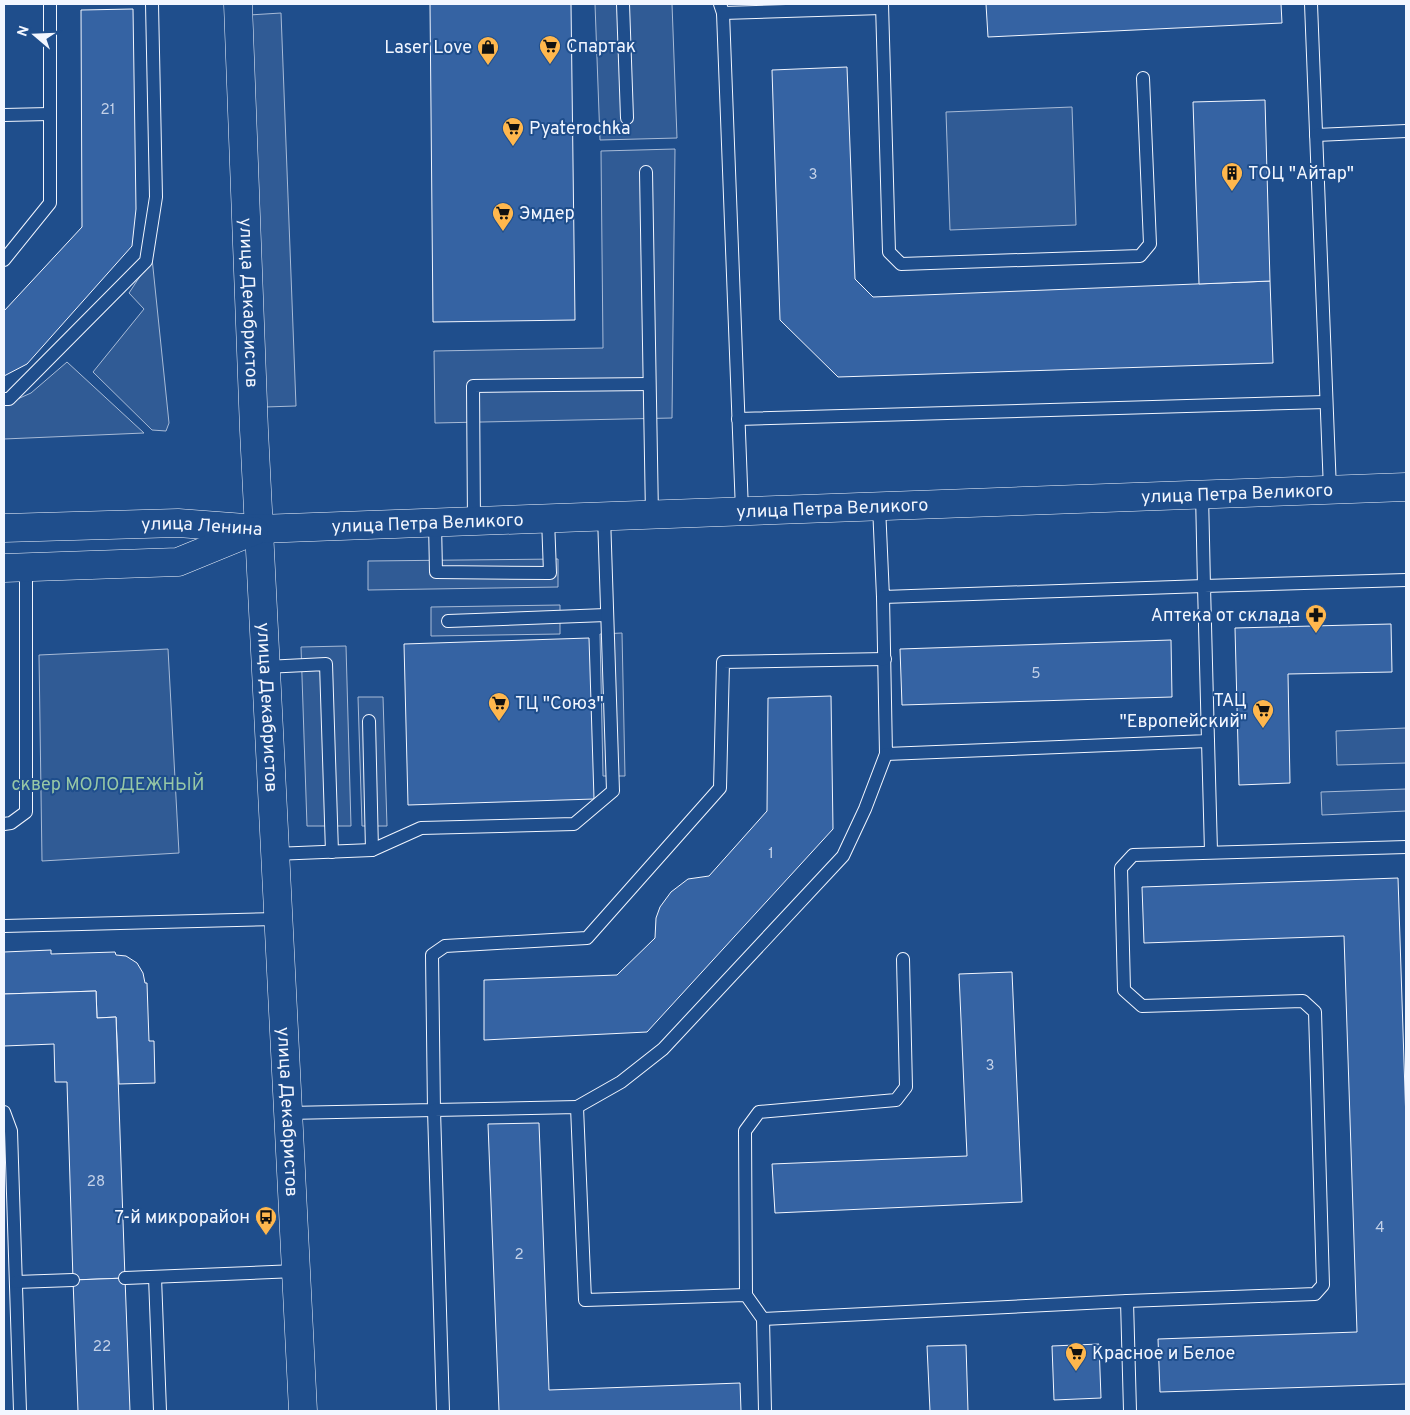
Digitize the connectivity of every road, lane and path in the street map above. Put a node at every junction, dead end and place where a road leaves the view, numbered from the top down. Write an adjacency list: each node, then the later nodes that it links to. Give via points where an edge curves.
1 (50, 4): 9 (lane)
2 (152, 4): 17 (lane, via 156,197 146,261 9,399)
3 (238, 4): 31 (main road, улица Декабристов)
4 (623, 4): 11 (lane)
5 (1311, 4): 13 (lane)
6 (882, 6): 7 (lane); 8 (lane, via 889,252 901,264 1140,256 1150,244)
7 (722, 8): 19 (lane)
8 (1143, 78)
9 (49, 114): 10 (lane); 15 (lane, via 50,203)
10 (4, 115)
11 (627, 118)
12 (1406, 131): 13 (lane)
13 (1316, 135): 18 (lane)
14 (646, 172): 16 (lane)
15 (4, 260)
16 (649, 384): 25 (lane); 28 (lane, via 473,386)
17 (4, 399)
18 (1326, 402): 19 (lane); 21 (lane)
19 (738, 419): 24 (lane)
20 (1406, 487): 21 (main road, улица Петра Великого)
21 (1330, 490): 22 (main road, улица Петра Великого)
22 (1202, 494): 23 (main road, улица Петра Великого); 34 (lane)
23 (879, 506): 24 (main road, улица Петра Великого); 35 (lane)
24 (742, 511): 25 (main road, улица Петра Великого)
25 (652, 515): 26 (main road, улица Петра Великого)
26 (604, 516): 27 (main road, улица Петра Великого); 36 (lane)
27 (548, 519): 28 (main road, улица Петра Великого); 29 (lane, via 550,573 436,572)
28 (474, 521): 29 (main road, улица Петра Великого)
29 (435, 523): 31 (main road, улица Петра Великого)
30 (4, 528): 31 (main road, улица Ленина, via 178,523)
31 (259, 529): 32 (main road, улица Ленина, via 178,562); 39 (main road, улица Декабристов)
32 (15, 568): 43 (lane, via 26,812)
33 (1406, 580): 34 (lane)
34 (1204, 586): 35 (lane); 41 (lane)
35 (883, 597): 38 (lane)
36 (606, 615): 37 (lane); 45 (lane, via 613,791 574,824 421,828)
37 (448, 621)
38 (885, 659): 42 (lane); 53 (lane, via 723,662 720,788 587,938 445,946 432,955)
39 (265, 667): 47 (lane, via 326,664); 48 (main road, улица Декабристов)
40 (369, 721): 45 (lane)
41 (1208, 741): 42 (lane); 46 (lane)
42 (886, 754): 52 (lane, via 843,856 663,1049 621,1082)
43 (4, 824)
44 (1406, 847): 46 (lane)
45 (372, 850): 47 (lane)
46 (1211, 851): 62 (lane, via 1133,855 1122,868 1124,990 1142,1006 1303,1001 1315,1012 1323,1285 1315,1294)
47 (332, 852): 48 (lane)
48 (274, 854): 49 (main road, улица Декабристов)
49 (278, 918): 50 (lane); 55 (main road, улица Декабристов)
50 (4, 926)
51 (903, 959): 61 (lane, via 906,1087 896,1100 759,1112 745,1131)
52 (577, 1107): 53 (lane); 61 (lane, via 585,1300)
53 (434, 1110): 55 (lane); 67 (lane)
54 (4, 1112): 60 (lane, via 11,1131)
55 (288, 1113): 56 (main road, улица Декабристов)
56 (296, 1271): 57 (lane); 66 (main road, улица Декабристов)
57 (155, 1277): 58 (lane); 65 (lane)
58 (125, 1278)
59 (73, 1280): 60 (lane)
60 (16, 1282): 64 (lane)
61 (746, 1294): 63 (lane)
62 (1127, 1301): 63 (lane); 69 (lane)
63 (763, 1320): 68 (lane)
64 (20, 1411)
65 (160, 1411)
66 (302, 1411)
67 (443, 1411)
68 (765, 1411)
69 (1130, 1411)

